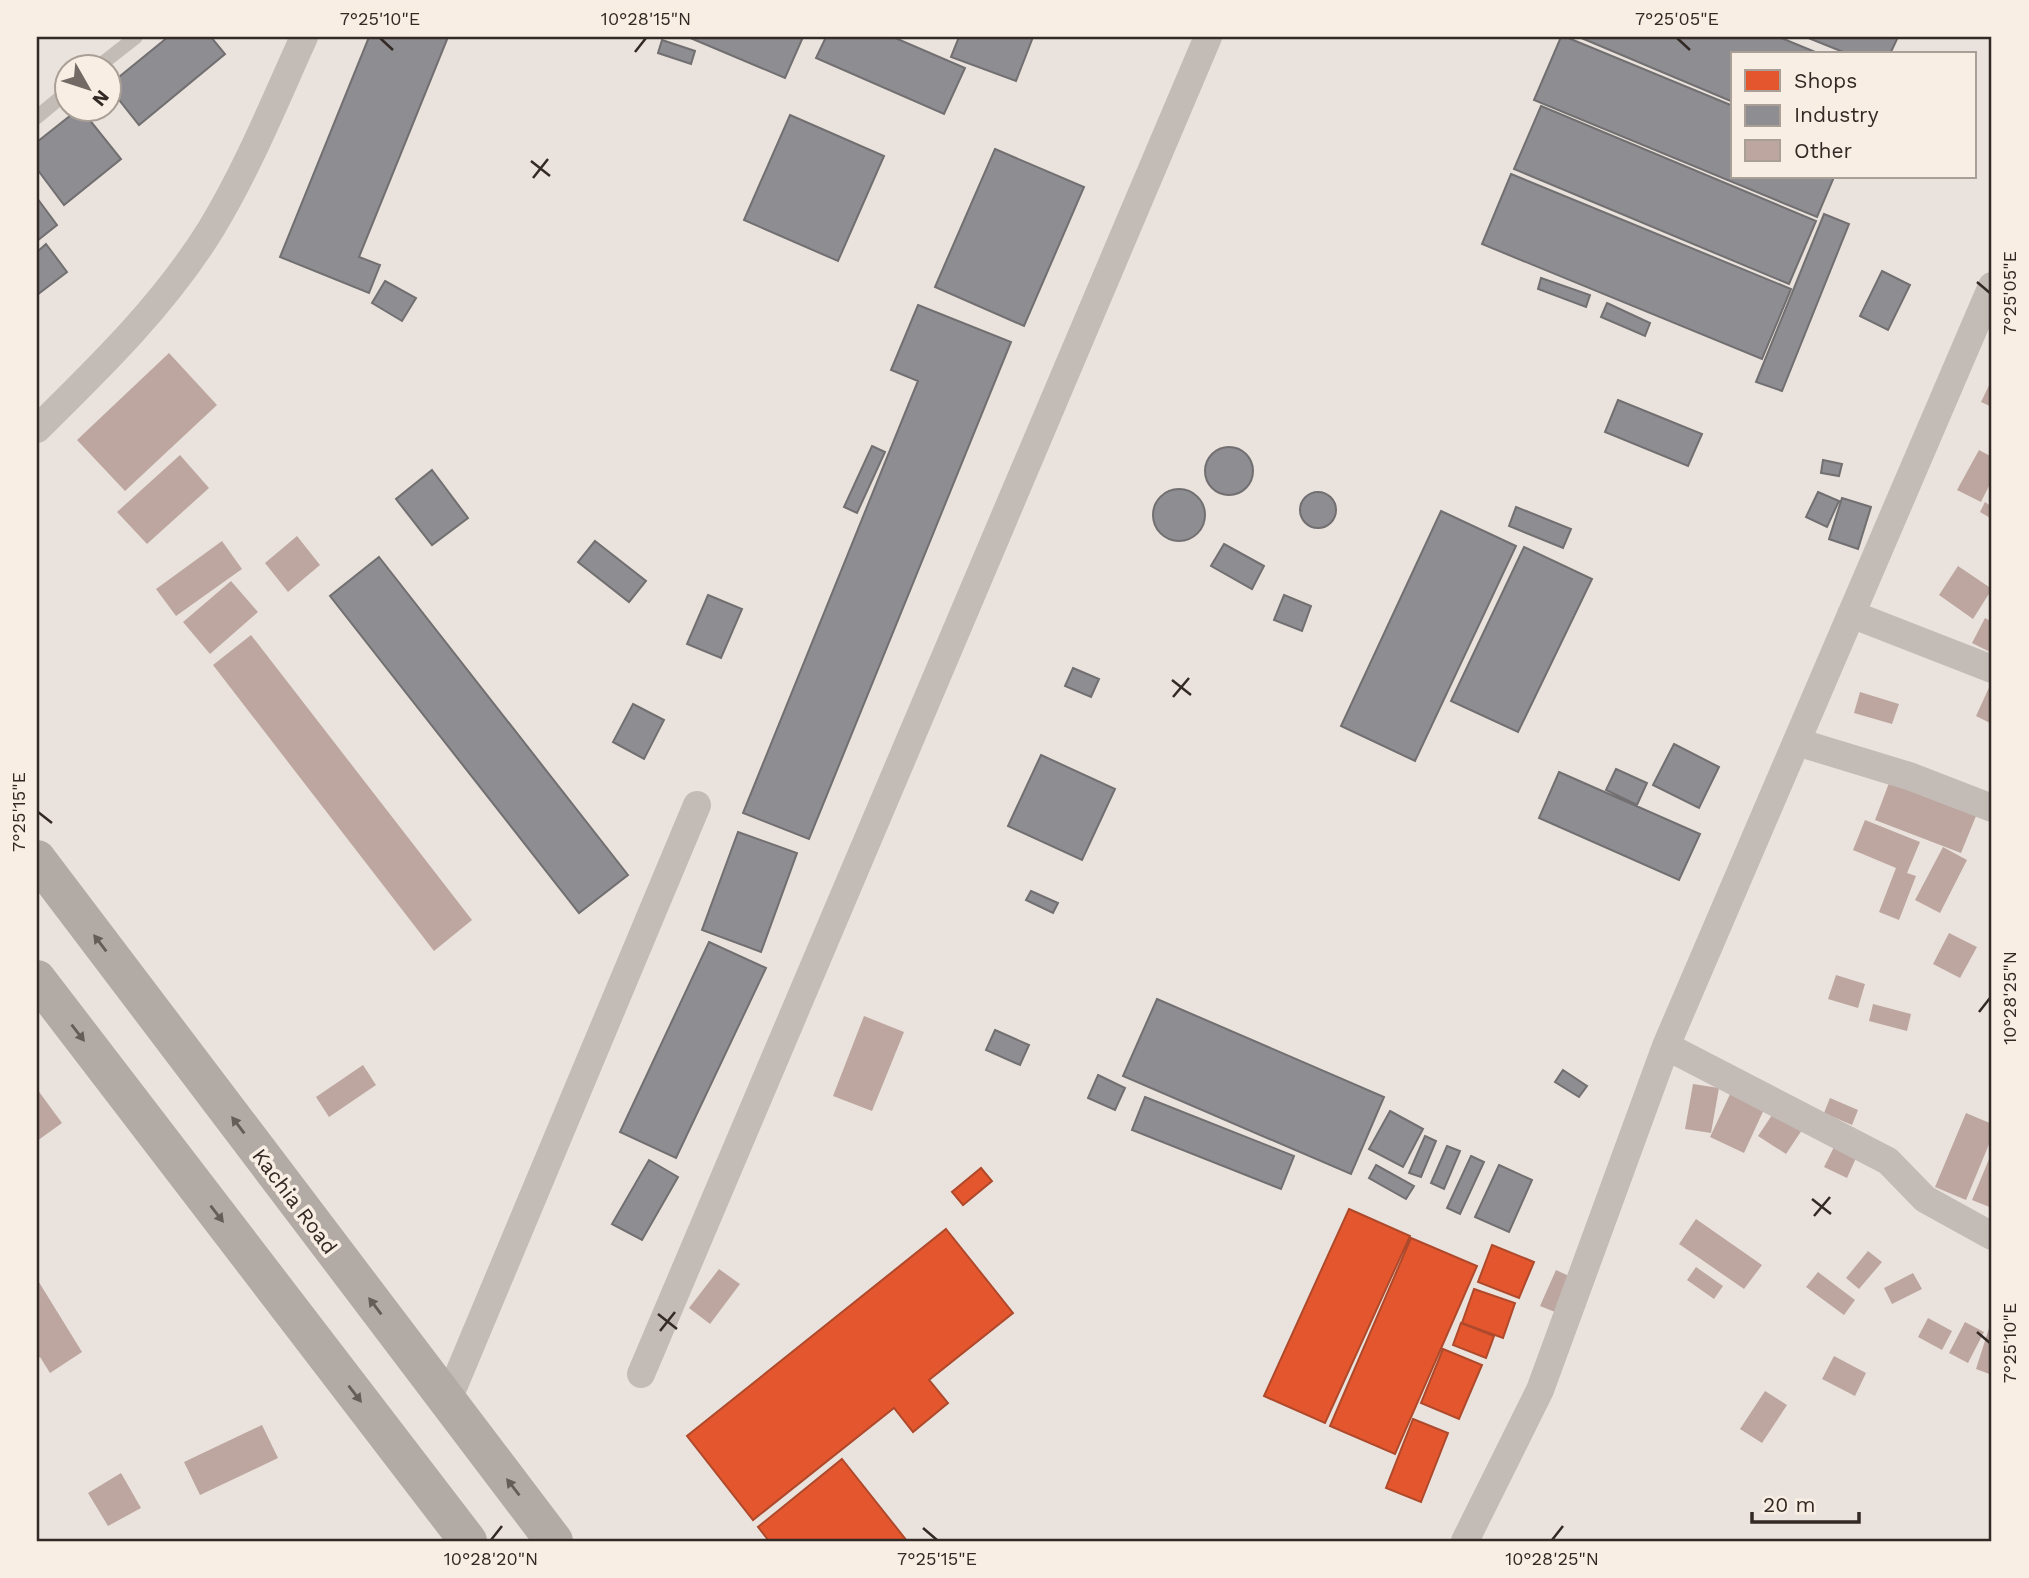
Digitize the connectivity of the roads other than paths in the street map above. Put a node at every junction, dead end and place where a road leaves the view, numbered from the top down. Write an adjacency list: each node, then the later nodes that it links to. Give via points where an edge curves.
1 (136, 37): 4 (lane)
2 (304, 37): 8 (street, via 243,172 211,229 160,301)
3 (1208, 37): 18 (street)
4 (117, 52)
5 (52, 105): 6 (lane)
6 (37, 117)
7 (1992, 286): 9 (street)
8 (37, 429)
9 (1851, 614): 10 (street); 11 (street)
10 (1992, 669)
11 (1797, 742): 13 (street); 16 (street)
12 (697, 805): 19 (street)
13 (1992, 808)
14 (37, 859): 19 (main road, Kachia Road, one-way to 14)
15 (37, 979): 20 (main road, one-way to 20)
16 (1666, 1046): 17 (street, via 1888,1161 1925,1199); 22 (street, via 1540,1390)
17 (1992, 1236)
18 (641, 1374)
19 (447, 1402): 21 (main road, Kachia Road, one-way to 19)
20 (468, 1541)
21 (554, 1541)
22 (1465, 1541)

